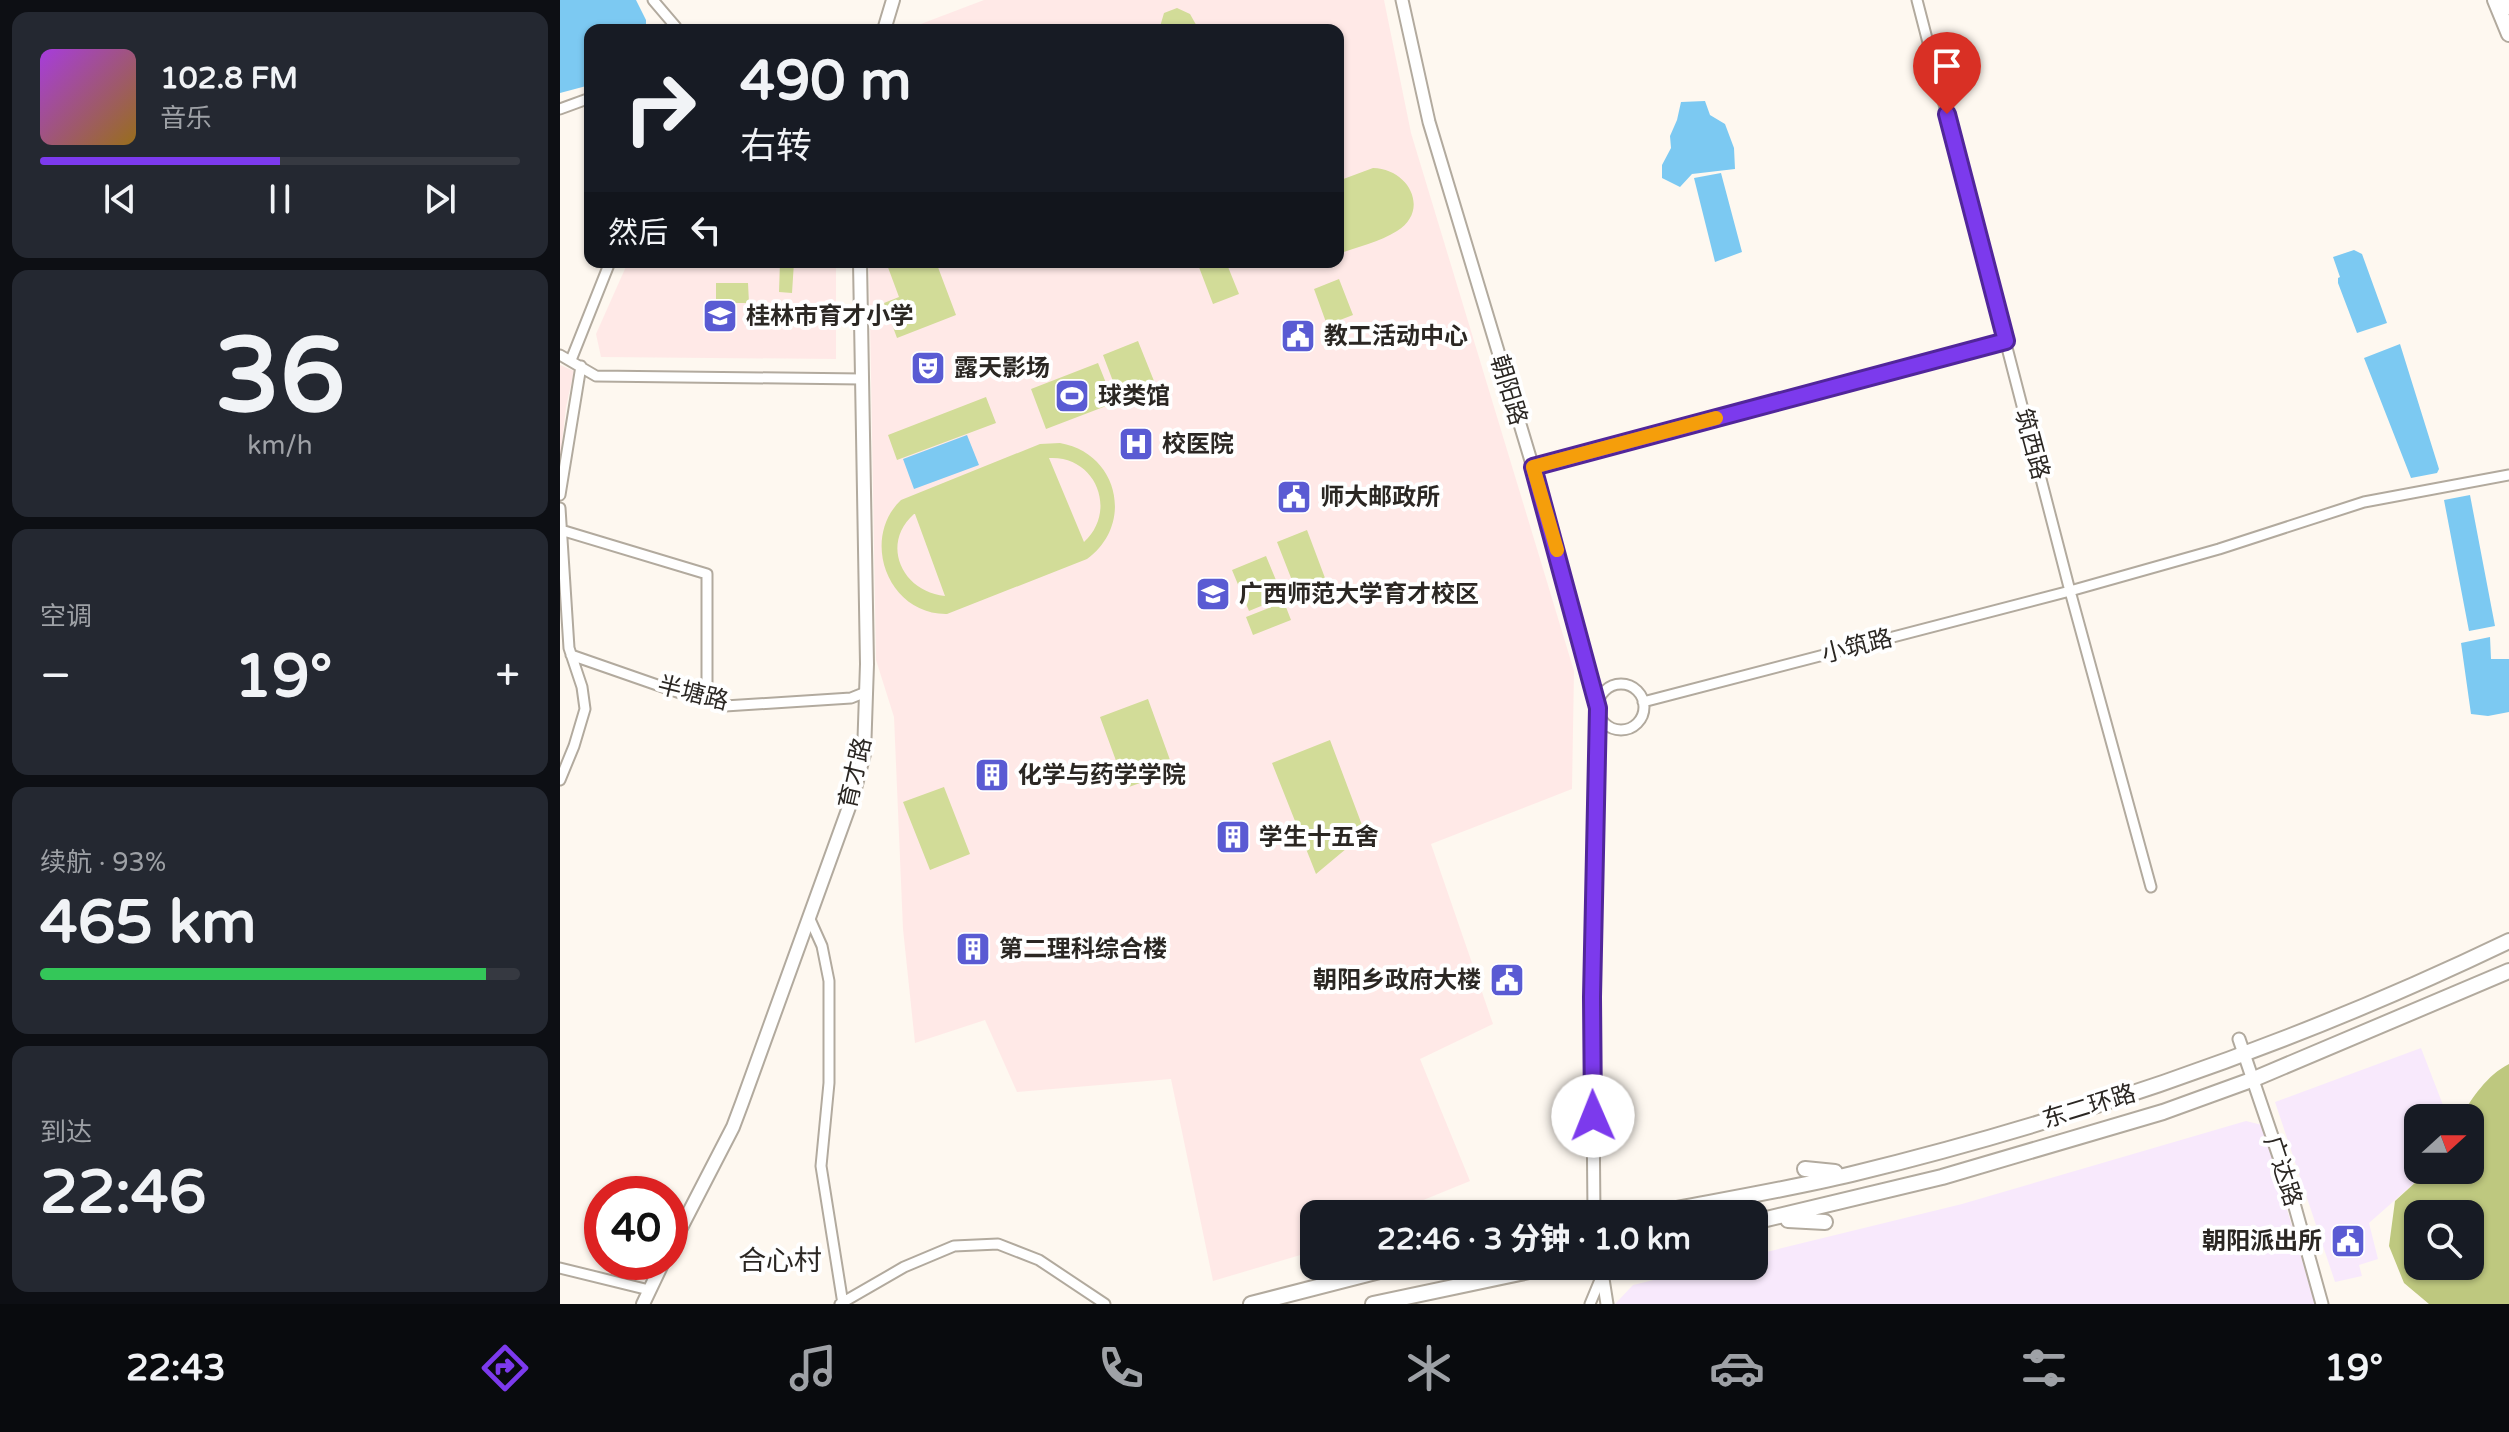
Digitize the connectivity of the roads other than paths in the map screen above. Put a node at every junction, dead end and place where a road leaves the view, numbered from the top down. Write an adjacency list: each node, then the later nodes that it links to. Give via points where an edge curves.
1 (653, 0): 8 (street)
2 (893, 0): 9 (main road)
3 (1402, 0): 20 (street, 朝阳路, via 1443,175)
4 (1917, 0): 15 (street, 筑西路)
5 (2495, 0): 10 (main road)
6 (2506, 0): 7 (main road)
7 (2509, 7)
8 (673, 24)
9 (886, 24)
10 (2509, 34)
11 (584, 100): 12 (street)
12 (560, 109)
13 (608, 268): 17 (street)
14 (860, 268): 19 (main road, 育才路)
15 (2006, 341): 20 (street); 25 (street, 筑西路)
16 (560, 355): 17 (street)
17 (571, 360): 18 (street)
18 (581, 366): 19 (street, via 596,376); 22 (street)
19 (862, 379): 27 (main road, 育才路)
20 (1533, 467): 30 (street, 朝阳路)
21 (2509, 475): 25 (street, 小筑路, via 2364,502)
22 (560, 495)
23 (560, 508): 24 (street)
24 (561, 530): 26 (street); 28 (street, via 707,574)
25 (2070, 591): 29 (street, 小筑路); 32 (street, 筑西路)
26 (567, 649): 28 (street, 半塘路); 31 (street, via 585,709)
27 (866, 692): 28 (street, 半塘路, via 851,698 725,706); 33 (main road, 育才路, via 859,775)
28 (707, 700)
29 (1643, 702): 30 (street, via 1635,689 1613,685 1602,694); 30 (street, via 1637,722 1624,729 1610,727)
30 (1598, 708): 41 (street, 朝阳路)
31 (560, 780)
32 (2151, 887)
33 (809, 917): 43 (main road, 育才路, via 733,1127); 55 (street, via 829,981 829,1083 821,1166)
34 (2509, 941): 37 (main road, 东二环路)
35 (2509, 971): 38 (main road, 东二环路)
36 (2239, 1039): 37 (street, 广达路)
37 (2245, 1054): 38 (street, 广达路); 40 (main road, 东二环路, via 2063,1115)
38 (2254, 1079): 44 (main road, 东二环路, via 1971,1169); 61 (street, 广达路)
39 (1805, 1169): 40 (main road)
40 (1851, 1174): 42 (main road, 东二环路)
41 (1594, 1200)
42 (1720, 1200)
43 (688, 1214)
44 (1772, 1218): 45 (main road, 东二环路); 46 (main road)
45 (1768, 1219)
46 (1825, 1222)
47 (560, 1268): 53 (street)
48 (654, 1280): 53 (main road)
49 (1344, 1280): 57 (main road)
50 (1487, 1280): 58 (main road)
51 (1598, 1280): 59 (street)
52 (1603, 1280): 60 (street)
53 (649, 1290): 54 (main road)
54 (643, 1304)
55 (842, 1304): 56 (street, via 904,1267 954,1246 998,1244 1039,1260)
56 (1105, 1304)
57 (1251, 1304)
58 (1373, 1304)
59 (1590, 1304)
60 (1607, 1304)
61 (2322, 1304)

